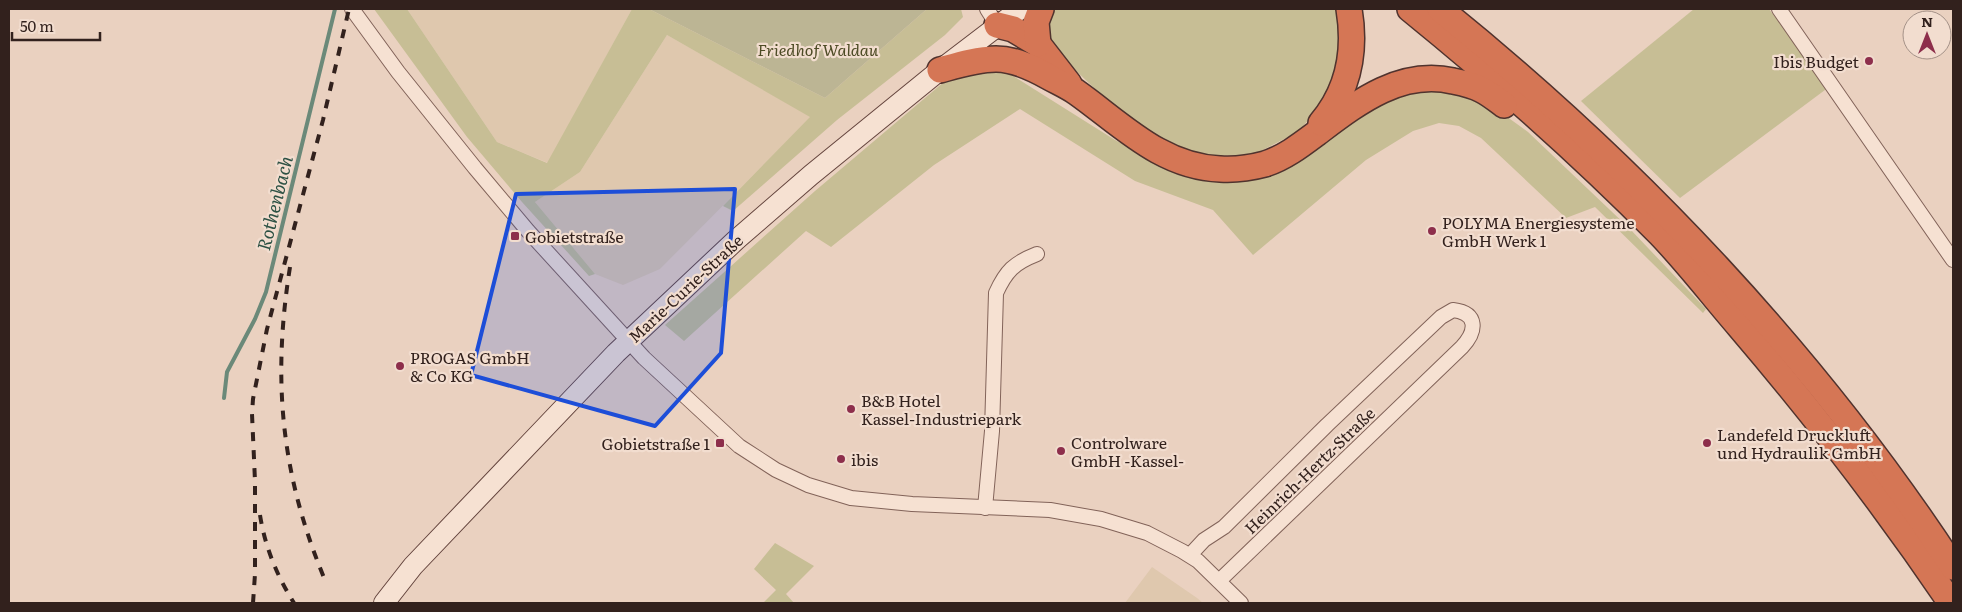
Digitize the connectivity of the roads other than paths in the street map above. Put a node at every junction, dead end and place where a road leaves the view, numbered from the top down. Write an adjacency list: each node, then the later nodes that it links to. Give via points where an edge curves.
1 (1020, 9): 8 (main road, Marie-Curie-Straße)
2 (1041, 9): 9 (highway, via 1036,22)
3 (1349, 9): 13 (highway, via 1352,36 1347,78 1335,104)
4 (1410, 9): 14 (highway)
5 (1440, 9): 20 (highway, via 1595,145 1740,292 1850,424)
6 (1779, 9): 16 (street)
7 (353, 10): 17 (street, via 475,168)
8 (992, 17): 9 (highway); 10 (highway); 11 (main road, Marie-Curie-Straße)
9 (1038, 44): 12 (highway)
10 (1031, 67): 11 (highway, via 997,59); 12 (highway)
11 (940, 70): 17 (main road, Marie-Curie-Straße, via 736,240)
12 (1074, 90): 13 (highway, via 1145,144 1191,165 1241,169 1266,163)
13 (1307, 140): 14 (highway, via 1372,94 1390,86 1422,78 1445,79 1482,90)
14 (1596, 173): 24 (highway, via 1660,235 1799,396)
15 (1037, 254): 18 (street, via 1020,260 1004,275 996,293 992,431)
16 (1953, 260)
17 (629, 341): 18 (street, via 670,384 740,446 776,470 808,485 851,498); 22 (main road, Marie-Curie-Straße, via 449,526)
18 (985, 508): 19 (street, via 1050,510 1101,519 1147,533)
19 (1190, 556): 21 (street); 21 (street, Heinrich-Hertz-Straße, via 1441,317 1453,310 1463,311 1471,317 1474,328 1469,339)
20 (1953, 568)
21 (1218, 581): 23 (street)
22 (384, 603)
23 (1241, 603)
24 (1951, 603)

